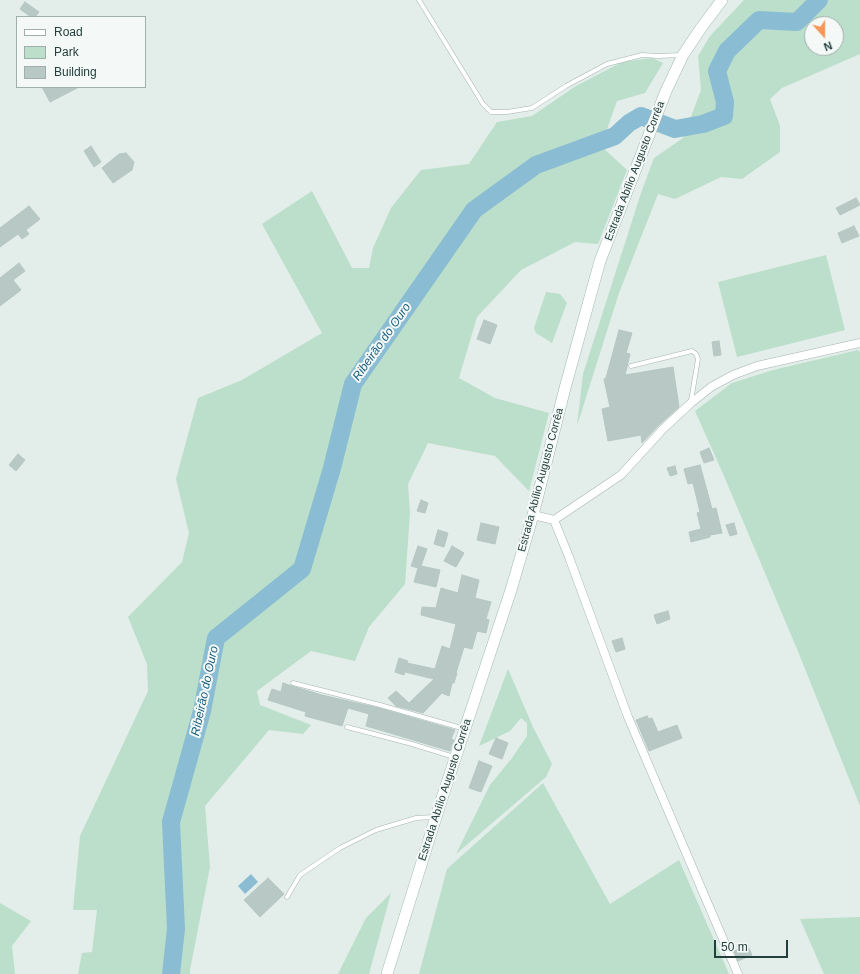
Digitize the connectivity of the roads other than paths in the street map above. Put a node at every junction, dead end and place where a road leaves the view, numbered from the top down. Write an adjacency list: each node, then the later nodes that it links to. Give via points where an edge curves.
1 (418, 0): 3 (lane, via 483,104 491,112 532,108 606,64 642,55)
2 (722, 0): 3 (main road, Estrada Abílio Augusto Corrêa)
3 (683, 55): 7 (main road, Estrada Abílio Augusto Corrêa, via 643,147 600,261)
4 (860, 343): 6 (street, via 757,366 711,387)
5 (632, 366): 6 (lane, via 692,351 698,359)
6 (691, 403): 8 (street, via 621,475)
7 (533, 515): 8 (street); 11 (main road, Estrada Abílio Augusto Corrêa)
8 (554, 520): 16 (street, via 628,717)
9 (293, 683): 11 (lane)
10 (347, 727): 12 (lane)
11 (465, 729): 12 (main road, Estrada Abílio Augusto Corrêa)
12 (456, 757): 13 (main road, Estrada Abílio Augusto Corrêa)
13 (436, 817): 14 (lane, via 416,818 376,830 340,848 300,875); 15 (main road, Estrada Abílio Augusto Corrêa)
14 (287, 897)
15 (387, 974)
16 (738, 974)

